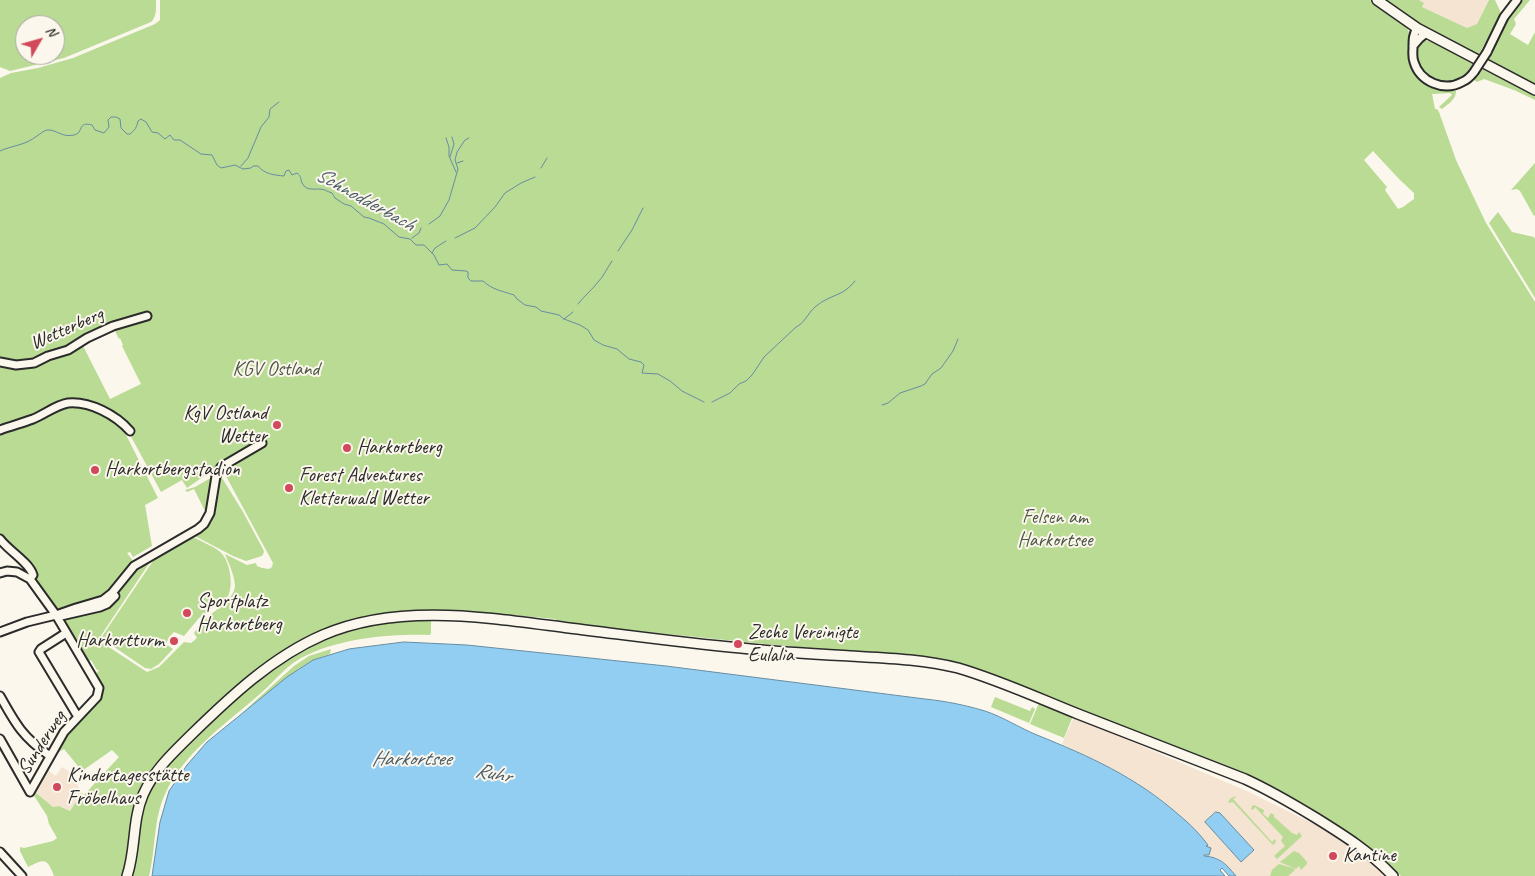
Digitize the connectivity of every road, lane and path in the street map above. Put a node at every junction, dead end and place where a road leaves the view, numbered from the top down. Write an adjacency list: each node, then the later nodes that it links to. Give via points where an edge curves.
1 (1377, 0): 3 (main road)
2 (1517, 0): 5 (street, bridge, via 1474,72 1463,82 1453,86 1427,80 1414,63)
3 (1417, 28): 4 (main road); 5 (street)
4 (1426, 33): 5 (street); 6 (main road)
5 (1413, 46)
6 (1535, 90)
7 (147, 316): 8 (street, Wetterberg, via 113,326 68,350 34,362 16,366)
8 (0, 362)
9 (0, 430): 10 (street, via 71,403 105,412)
10 (130, 431)
11 (262, 443): 15 (street, via 220,467 210,513 204,524 134,566 106,598)
12 (0, 539): 14 (street, via 31,569 33,575)
13 (0, 573): 14 (street, via 17,572)
14 (30, 579): 15 (street)
15 (56, 615): 16 (street); 17 (street)
16 (0, 632)
17 (66, 633): 19 (street, Sunderweg, via 99,688 96,697); 19 (street, via 39,652)
18 (0, 696): 21 (street, via 20,731)
19 (78, 717): 21 (street, Sunderweg, via 64,732)
20 (0, 739): 21 (street, Sunderweg, via 30,792)
21 (50, 756)
22 (0, 852): 23 (street)
23 (22, 876)
24 (126, 876): 25 (main road, via 136,815 148,784 162,764 226,701 283,657 318,637 354,625 410,616 455,616 743,649 900,658 942,664 990,679 1260,786 1351,840)
25 (1393, 876)

